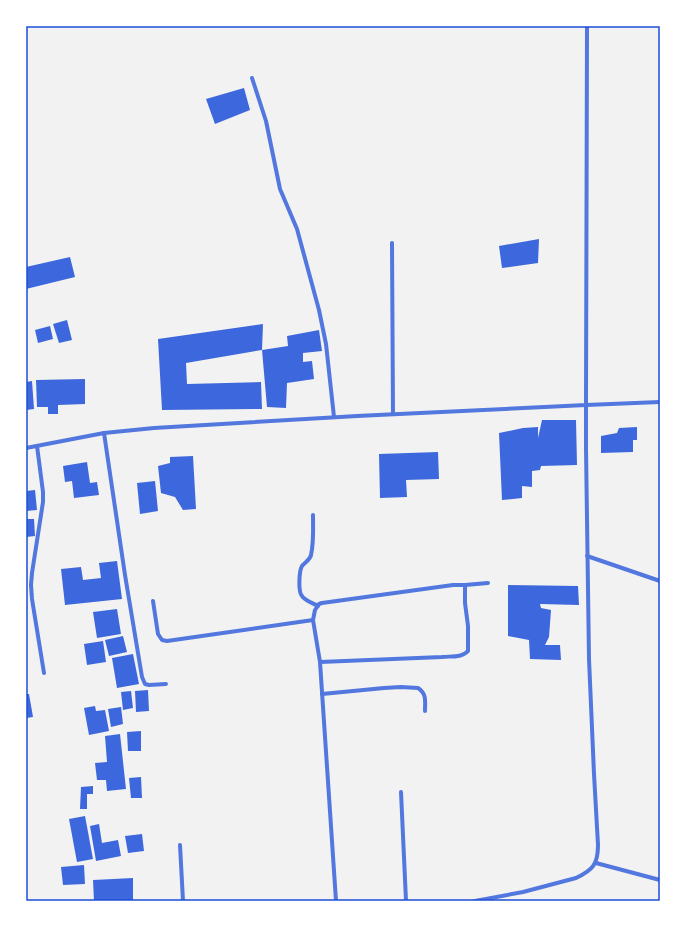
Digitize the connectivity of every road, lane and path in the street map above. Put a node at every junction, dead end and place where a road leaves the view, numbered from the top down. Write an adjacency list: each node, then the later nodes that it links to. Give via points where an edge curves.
1 (587, 26): 5 (street)
2 (252, 78): 7 (street, via 266,121 280,189 297,229 319,310 326,344)
3 (392, 243): 6 (street)
4 (660, 402): 5 (street)
5 (586, 405): 6 (street); 12 (street)
6 (393, 414): 7 (street)
7 (334, 417): 8 (street)
8 (104, 433): 9 (street); 21 (street, via 142,677 149,686)
9 (37, 446): 10 (street); 20 (street, via 43,502 31,592)
10 (26, 448)
11 (313, 515): 17 (street, via 311,556 300,569 300,592 304,599)
12 (587, 556): 13 (street); 26 (street, via 598,845)
13 (660, 581)
14 (488, 583): 15 (street)
15 (465, 585): 17 (street, via 322,602); 19 (street, via 468,626 468,651 465,654)
16 (153, 601): 18 (street, via 158,634 162,640 167,641)
17 (318, 606): 18 (street)
18 (313, 620): 19 (street)
19 (320, 662): 22 (street)
20 (44, 673)
21 (166, 684)
22 (322, 694): 23 (street, via 384,688 418,688 425,695); 29 (street)
23 (425, 712)
24 (401, 792): 30 (street)
25 (180, 845): 28 (street)
26 (596, 863): 27 (street); 31 (street, via 584,875 576,878)
27 (660, 880)
28 (183, 901)
29 (336, 901)
30 (406, 901)
31 (475, 901)

